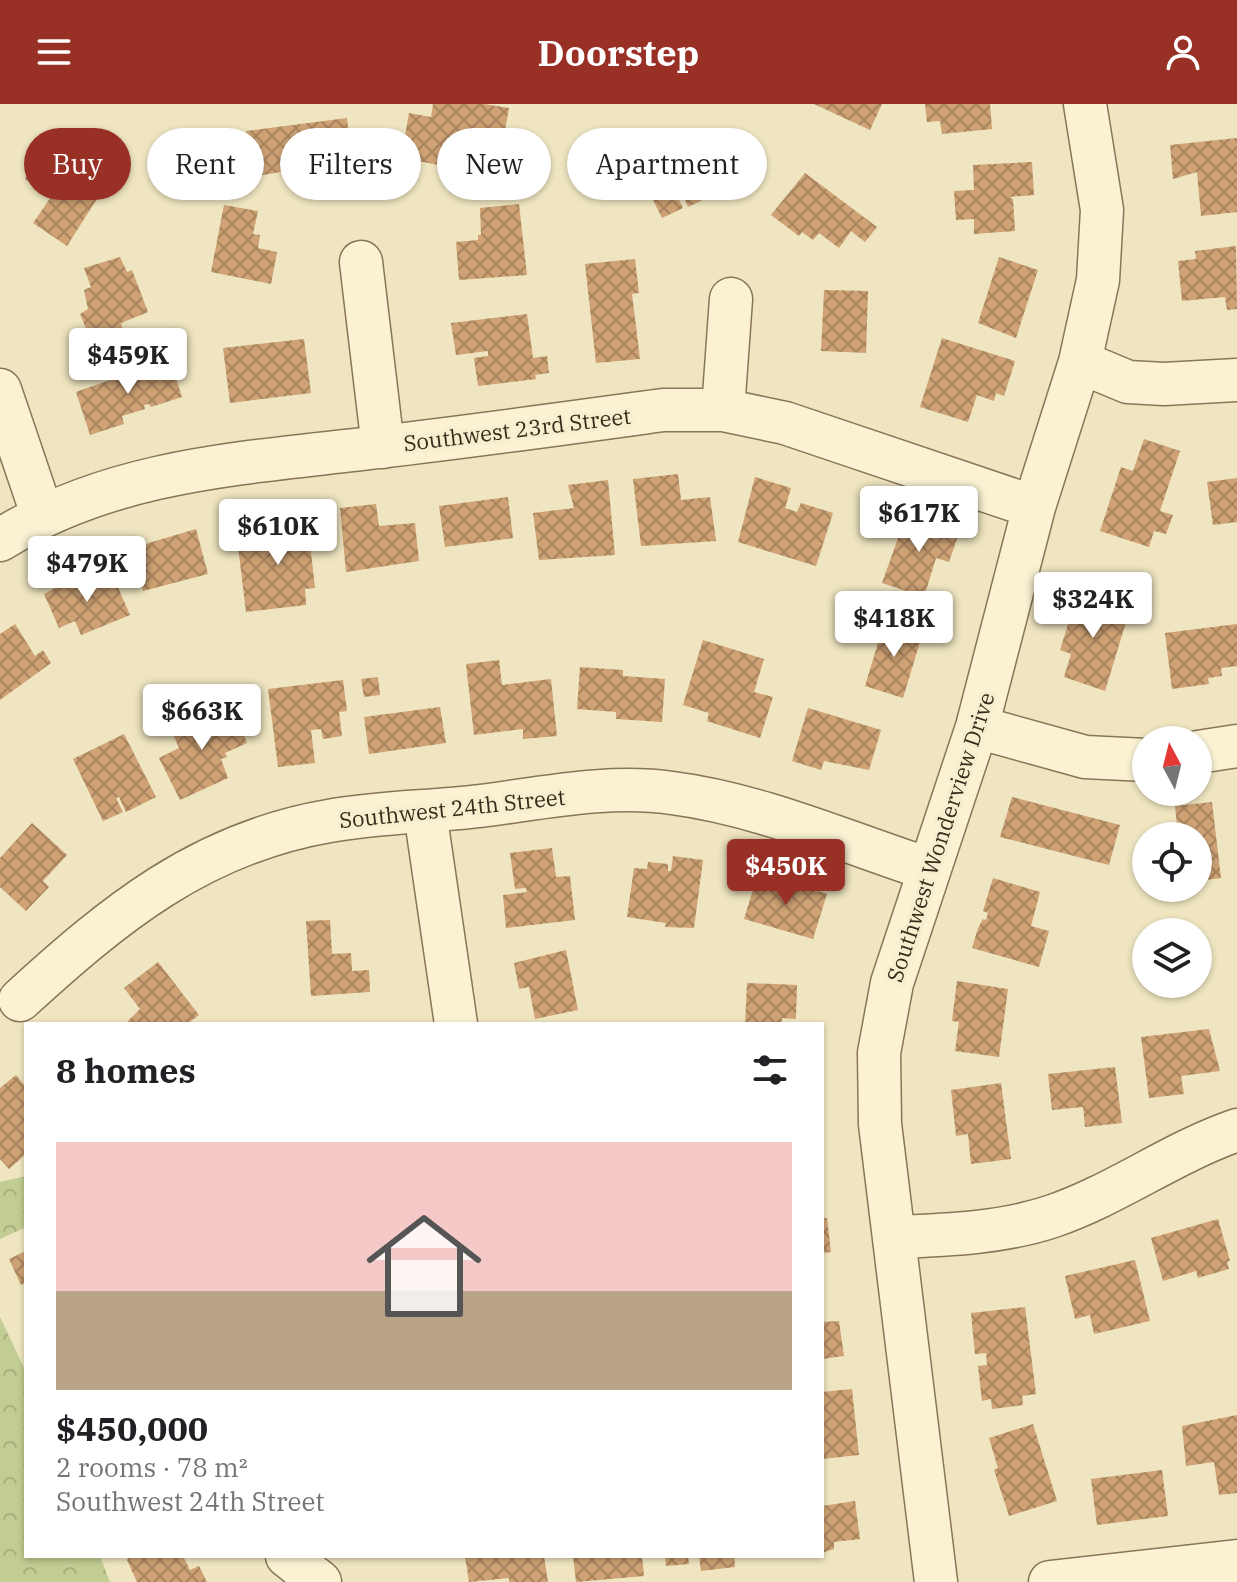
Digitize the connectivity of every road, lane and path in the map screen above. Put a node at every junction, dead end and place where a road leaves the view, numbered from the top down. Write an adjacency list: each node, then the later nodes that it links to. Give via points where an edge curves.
1 (1085, 104): 4 (street, Southwest Wonderview Drive, via 1102,210 1098,280)
2 (361, 262): 8 (street)
3 (731, 299): 7 (street)
4 (1080, 362): 5 (street, via 1128,382); 9 (street, Southwest Wonderview Drive)
5 (1237, 380)
6 (0, 390): 10 (street)
7 (723, 410): 8 (street, Southwest 23rd Street, via 663,410); 9 (street, Southwest 23rd Street, via 785,423)
8 (383, 447): 10 (street, Southwest 23rd Street, via 196,468)
9 (1034, 507): 12 (street, Southwest Wonderview Drive)
10 (42, 514): 11 (street, Southwest 23rd Street)
11 (0, 540)
12 (977, 727): 15 (street, via 1085,757); 17 (street, Southwest Wonderview Drive)
13 (1237, 746): 14 (street)
14 (1212, 750)
15 (1132, 759)
16 (425, 812): 17 (street, Southwest 24th Street, via 597,792 671,793 741,808); 18 (street, Southwest 24th Street, via 329,821 230,850 138,899); 19 (street)
17 (928, 869): 21 (street, Southwest Wonderview Drive, via 892,983 879,1053 880,1124)
18 (20, 1001)
19 (456, 1022)
20 (1237, 1130): 21 (street, via 1053,1216 993,1230)
21 (894, 1237): 25 (street, Southwest Wonderview Drive)
22 (290, 1558): 24 (street)
23 (1237, 1561): 26 (street)
24 (320, 1582)
25 (936, 1582)
26 (1050, 1582)

